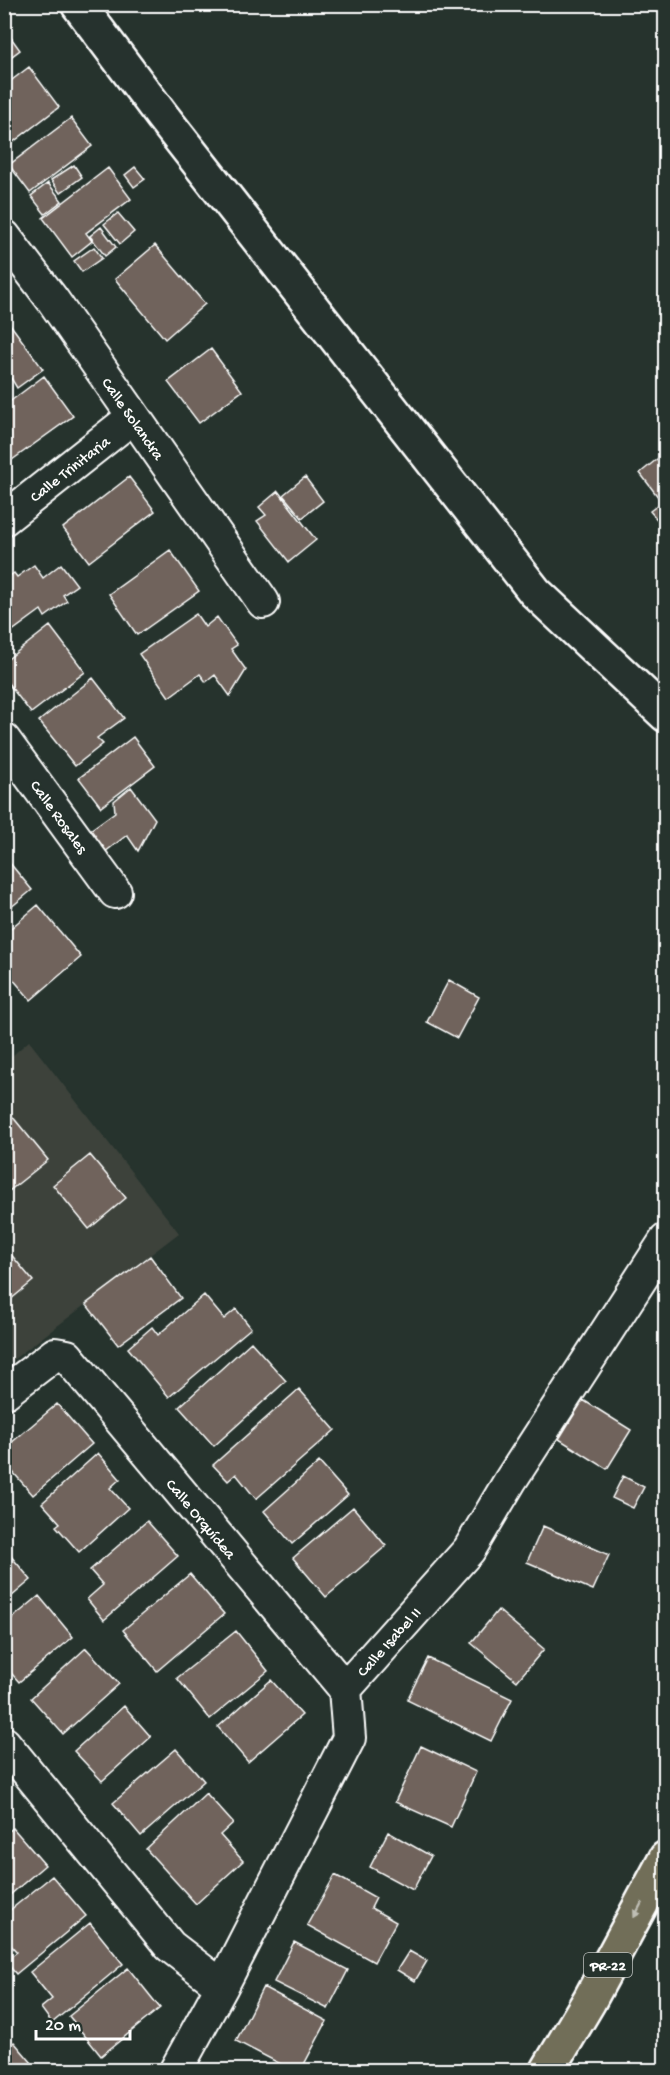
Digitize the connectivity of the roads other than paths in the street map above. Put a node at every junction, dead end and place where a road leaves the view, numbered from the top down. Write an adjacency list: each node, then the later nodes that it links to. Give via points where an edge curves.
1 (78, 4): 6 (street, via 535,592)
2 (4, 236): 3 (street, Calle Solandra)
3 (133, 417): 4 (street, Calle Trinitaria); 5 (street, Calle Solandra)
4 (4, 519)
5 (263, 602)
6 (666, 715)
7 (4, 740): 8 (street, Calle Rosales)
8 (115, 892)
9 (666, 1240): 11 (street, Calle Isabel II, via 469,1550)
10 (4, 1393): 11 (street, Calle Orquídea, via 56,1354 67,1356)
11 (345, 1689): 14 (street, Calle Isabel II, via 349,1738)
12 (4, 1743): 14 (street, via 170,1946)
13 (666, 1858): 16 (highway, PR-22, one-way to 16)
14 (222, 1986): 15 (street, Calle Isabel II)
15 (176, 2070)
16 (548, 2070)

